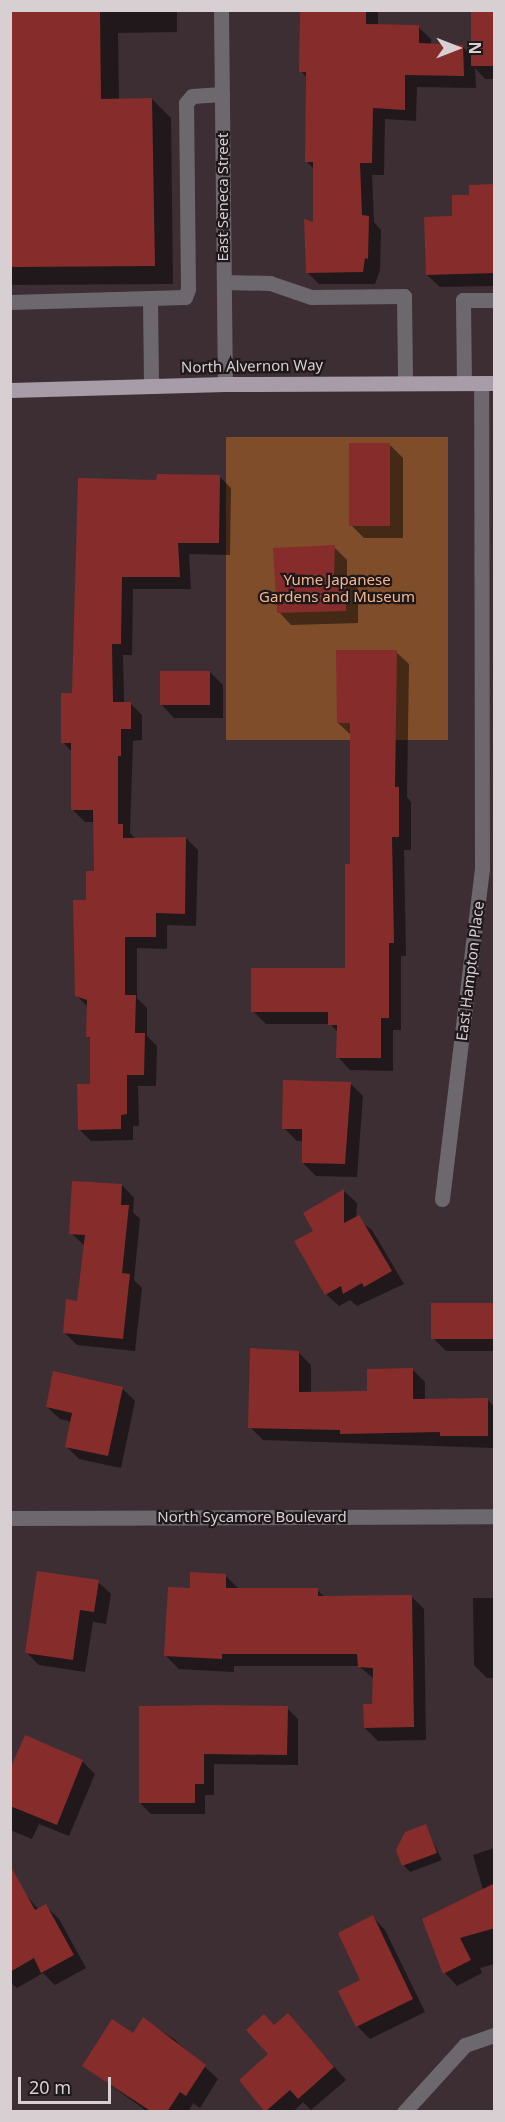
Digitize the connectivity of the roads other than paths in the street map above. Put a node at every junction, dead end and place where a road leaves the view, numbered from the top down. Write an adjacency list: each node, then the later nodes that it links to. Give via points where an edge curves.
1 (221, 10): 2 (street, East Seneca Street)
2 (222, 94): 3 (street, East Seneca Street); 4 (street, via 192,96 186,103 188,293 179,299)
3 (224, 282): 7 (street, via 270,283 311,297 404,296); 10 (street, East Seneca Street)
4 (150, 300): 6 (street); 11 (street)
5 (495, 300): 8 (street, via 463,300)
6 (10, 302)
7 (405, 383): 8 (main road, North Alvernon Way); 10 (main road, North Alvernon Way)
8 (464, 383): 9 (main road, North Alvernon Way)
9 (488, 383): 13 (street, East Hampton Place, via 482,868)
10 (225, 384): 11 (main road, North Alvernon Way)
11 (151, 386): 12 (main road, North Alvernon Way)
12 (10, 390)
13 (442, 1199)
14 (495, 1516): 15 (street, North Sycamore Boulevard)
15 (10, 1518)
16 (495, 2035): 17 (street, via 465,2045)
17 (404, 2112)

